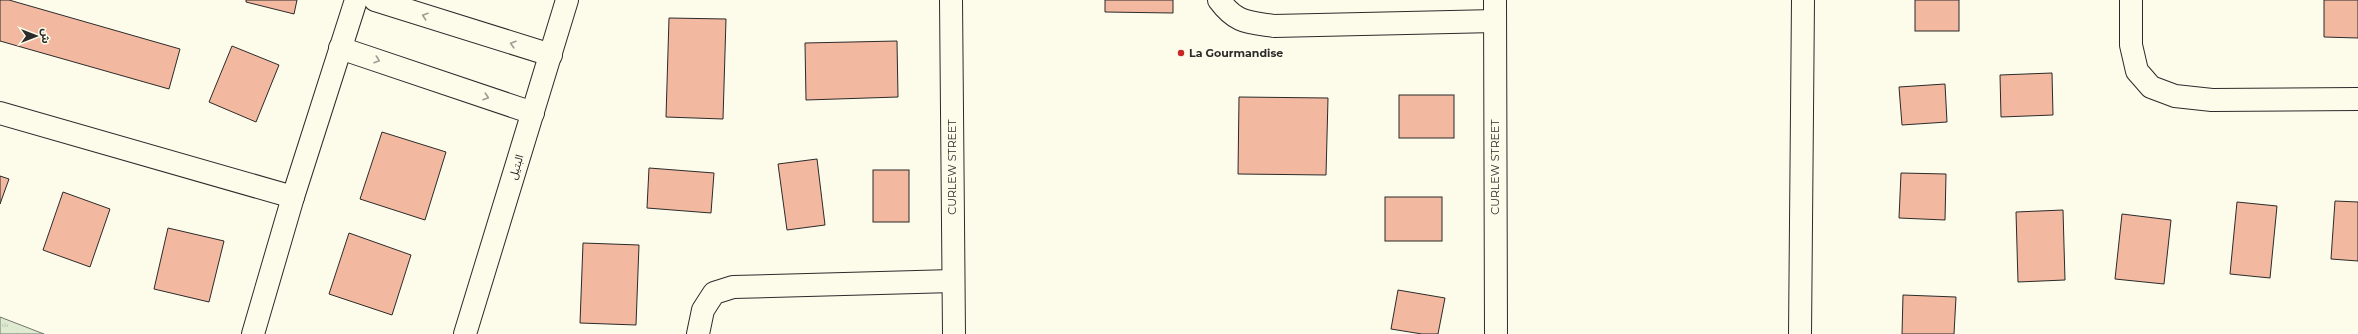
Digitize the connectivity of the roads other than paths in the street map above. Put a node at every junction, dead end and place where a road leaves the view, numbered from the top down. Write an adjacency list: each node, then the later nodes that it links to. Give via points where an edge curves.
1 (356, 0): 10 (street)
2 (374, 0): 11 (street, one-way to 2)
3 (567, 0): 11 (street, البتيل)
4 (951, 0): 16 (street, CURLEW STREET)
5 (1219, 0): 9 (street, via 1230,15 1249,22 1274,26)
6 (1495, 0): 9 (street, CURLEW STREET)
7 (1803, 0): 22 (street)
8 (2130, 0): 12 (street, via 2130,45 2137,71 2151,88 2175,96 2212,100)
9 (1495, 21): 21 (street, CURLEW STREET)
10 (340, 48): 14 (street, one-way to 14); 15 (street)
11 (550, 55): 14 (street, البتيل)
12 (2358, 99)
13 (0, 113): 15 (street)
14 (533, 113): 18 (street, البتيل)
15 (293, 197): 17 (street)
16 (953, 281): 19 (street, via 733,287 714,293 703,310); 20 (street, CURLEW STREET)
17 (253, 334)
18 (466, 334)
19 (698, 334)
20 (954, 334)
21 (1496, 334)
22 (1800, 334)

